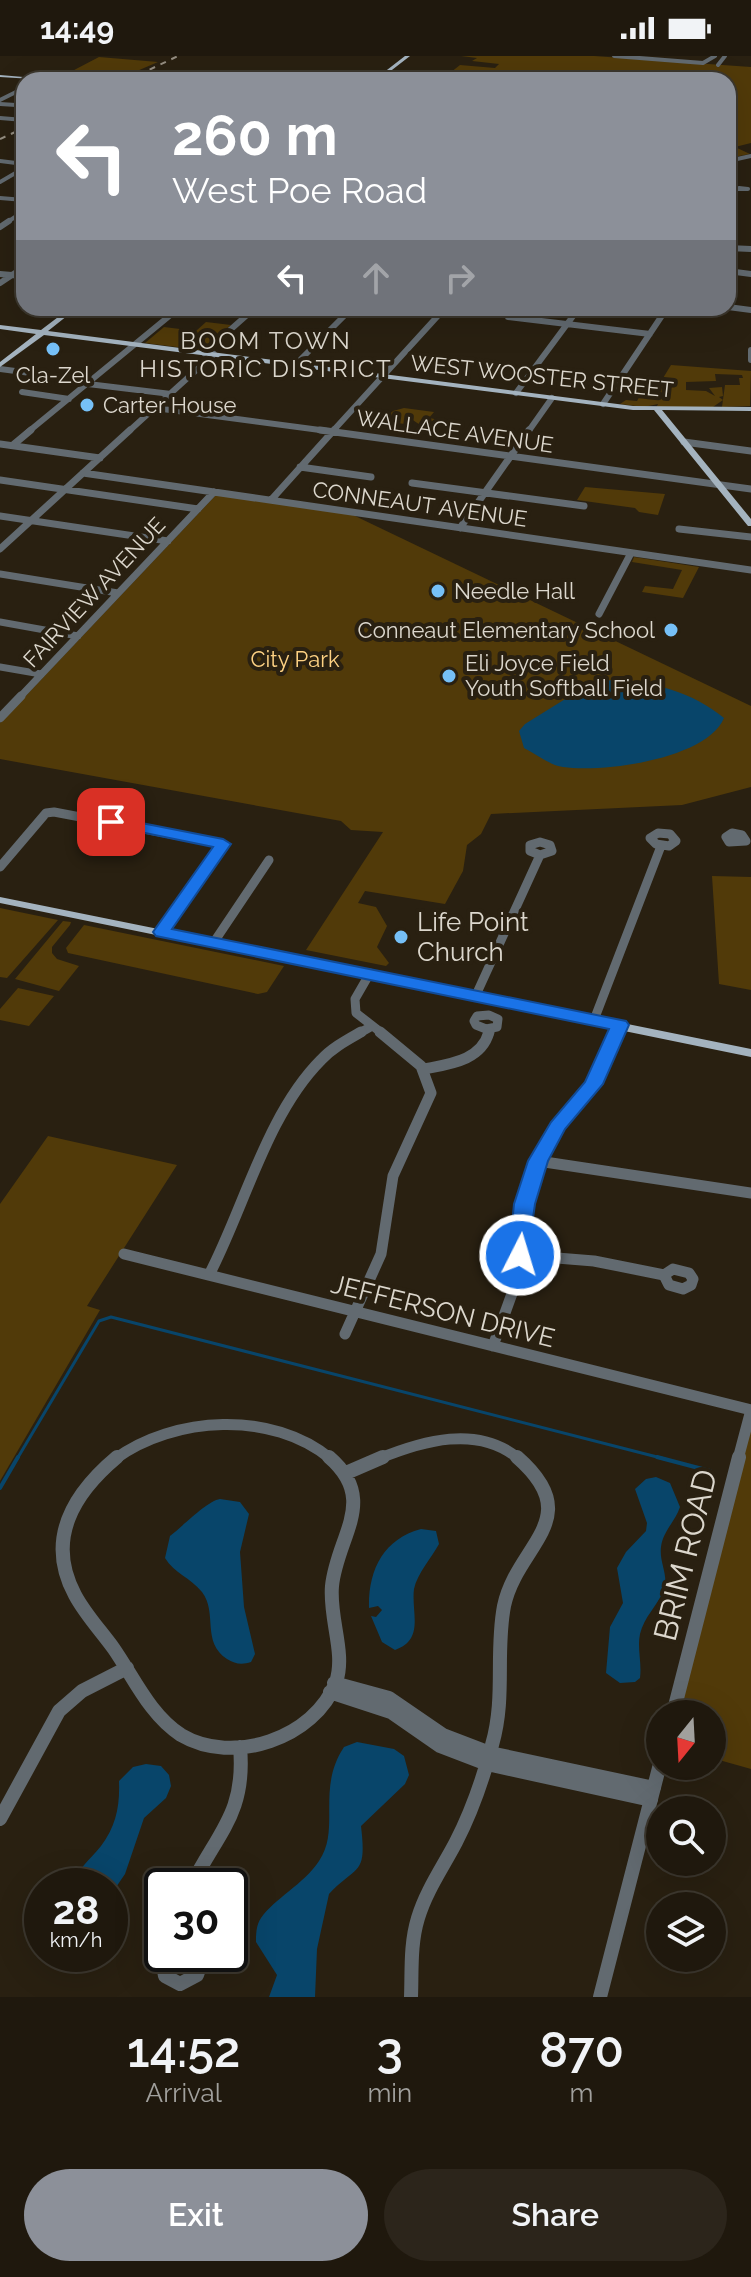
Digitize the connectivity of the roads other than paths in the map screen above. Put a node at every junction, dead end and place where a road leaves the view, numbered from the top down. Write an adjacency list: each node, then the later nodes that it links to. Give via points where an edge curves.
1 (408, 56): 8 (main road)
2 (614, 56): 5 (street)
3 (715, 56): 6 (street, via 705,63)
4 (725, 56): 7 (street)
5 (646, 57): 6 (street)
6 (656, 58)
7 (718, 65)
8 (387, 72)
9 (0, 102): 10 (street)
10 (16, 105)
11 (16, 272): 13 (street)
12 (0, 274): 13 (street)
13 (12, 275): 14 (street); 15 (street)
14 (16, 275)
15 (0, 283)
16 (64, 316): 26 (main road)
17 (169, 316): 28 (street)
18 (246, 316): 30 (street)
19 (344, 316): 34 (street)
20 (438, 316): 35 (street)
21 (574, 316): 24 (street)
22 (662, 316): 27 (street)
23 (508, 317): 24 (street)
24 (568, 324): 27 (street); 38 (street)
25 (0, 327): 26 (main road, WEST WOOSTER STREET)
26 (44, 332): 28 (main road, WEST WOOSTER STREET); 33 (main road)
27 (650, 334): 42 (street)
28 (135, 344): 30 (main road, WEST WOOSTER STREET); 36 (street)
29 (751, 350): 32 (street)
30 (204, 353): 31 (main road, WEST WOOSTER STREET)
31 (214, 354): 34 (main road, WEST WOOSTER STREET); 39 (street)
32 (751, 360)
33 (0, 365): 36 (street)
34 (295, 365): 35 (main road, WEST WOOSTER STREET)
35 (383, 376): 38 (main road, WEST WOOSTER STREET); 46 (street)
36 (89, 382): 39 (street); 41 (street)
37 (22, 392): 41 (street)
38 (516, 393): 40 (main road, WEST WOOSTER STREET)
39 (171, 394): 43 (street)
40 (552, 398): 42 (main road, WEST WOOSTER STREET); 51 (street)
41 (69, 399): 49 (street)
42 (603, 404): 44 (main road, WEST WOOSTER STREET)
43 (155, 408): 46 (street, WALLACE AVENUE); 52 (street)
44 (657, 409): 45 (main road, WEST WOOSTER STREET); 47 (main road)
45 (751, 409)
46 (332, 432): 51 (street, WALLACE AVENUE); 53 (street)
47 (684, 442): 50 (street); 58 (main road)
48 (0, 444): 49 (street)
49 (13, 445): 52 (street)
50 (751, 451)
51 (510, 456): 58 (street, WALLACE AVENUE); 62 (street)
52 (100, 458): 54 (street)
53 (300, 467): 55 (street); 63 (street)
54 (83, 473): 60 (street); 61 (street, CONNEAUT AVENUE)
55 (371, 477)
56 (0, 480): 60 (street)
57 (412, 483): 62 (street)
58 (718, 485): 59 (street, WALLACE AVENUE); 68 (main road)
59 (751, 489)
60 (65, 490): 65 (street); 67 (street)
61 (214, 492): 63 (street, CONNEAUT AVENUE); 65 (street, FAIRVIEW AVENUE)
62 (484, 492): 64 (street); 69 (street)
63 (271, 500): 69 (street, CONNEAUT AVENUE)
64 (584, 506)
65 (198, 509): 72 (street, FAIRVIEW AVENUE)
66 (0, 516): 67 (street)
67 (31, 520): 72 (street); 73 (street)
68 (751, 524)
69 (460, 528): 74 (street, CONNEAUT AVENUE)
70 (679, 529): 71 (street)
71 (751, 537)
72 (168, 541): 77 (street, FAIRVIEW AVENUE)
73 (0, 549)
74 (631, 553): 75 (street, CONNEAUT AVENUE); 78 (street)
75 (751, 570)
76 (0, 574): 77 (street)
77 (118, 593): 80 (street, FAIRVIEW AVENUE)
78 (599, 614)
79 (0, 622): 80 (street)
80 (78, 636): 82 (street, FAIRVIEW AVENUE)
81 (0, 667): 82 (street)
82 (41, 674): 83 (street, FAIRVIEW AVENUE)
83 (0, 718)
84 (661, 846): 93 (street)
85 (540, 855): 92 (street)
86 (269, 860): 90 (street)
87 (0, 867): 89 (street, via 46,813 54,812 223,844)
88 (0, 900): 89 (main road)
89 (162, 932): 90 (main road)
90 (214, 942): 91 (main road)
91 (370, 973): 92 (main road); 95 (street, via 354,1004 356,1013)
92 (476, 995): 93 (main road)
93 (594, 1020): 94 (main road)
94 (620, 1025): 97 (main road); 99 (street, via 594,1084 557,1126)
95 (372, 1026): 98 (street, via 405,1048); 103 (street, via 324,1057 302,1085 259,1163)
96 (490, 1029): 98 (street, via 474,1055)
97 (751, 1053)
98 (424, 1069): 105 (street, via 430,1099 393,1176 381,1254)
99 (538, 1161): 100 (street); 102 (street, via 524,1204)
100 (751, 1193)
101 (124, 1254): 103 (street, JEFFERSON DRIVE)
102 (520, 1255): 104 (street, via 594,1261); 107 (street, via 514,1293)
103 (209, 1275): 105 (street, JEFFERSON DRIVE)
104 (664, 1275)
105 (355, 1312): 106 (street); 107 (street, JEFFERSON DRIVE)
106 (345, 1334)
107 (493, 1346): 108 (street, JEFFERSON DRIVE)
108 (751, 1410): 112 (street, BRIM ROAD)
109 (346, 1473): 110 (street, via 322,1452 286,1436 220,1424 152,1436 100,1468 67,1520 65,1561 72,1589); 111 (street, via 355,1508 334,1572 331,1602 340,1665); 114 (street, via 421,1442 455,1438 505,1449 525,1463 541,1485 546,1525 512,1581 503,1611 503,1698)
110 (127, 1668): 113 (street, via 168,1726 201,1743); 117 (street, via 82,1691 59,1711)
111 (332, 1687): 113 (street, via 317,1711 296,1729 269,1742); 114 (street, via 391,1712 440,1746)
112 (677, 1700)
113 (240, 1747): 118 (street, via 238,1805)
114 (488, 1759): 116 (street); 121 (street, via 461,1831 417,1921)
115 (656, 1780): 116 (street)
116 (652, 1794): 122 (street)
117 (0, 1819)
118 (202, 1868)
119 (164, 1972): 120 (street, via 180,1984)
120 (198, 1972)
121 (411, 1997)
122 (600, 1997)

